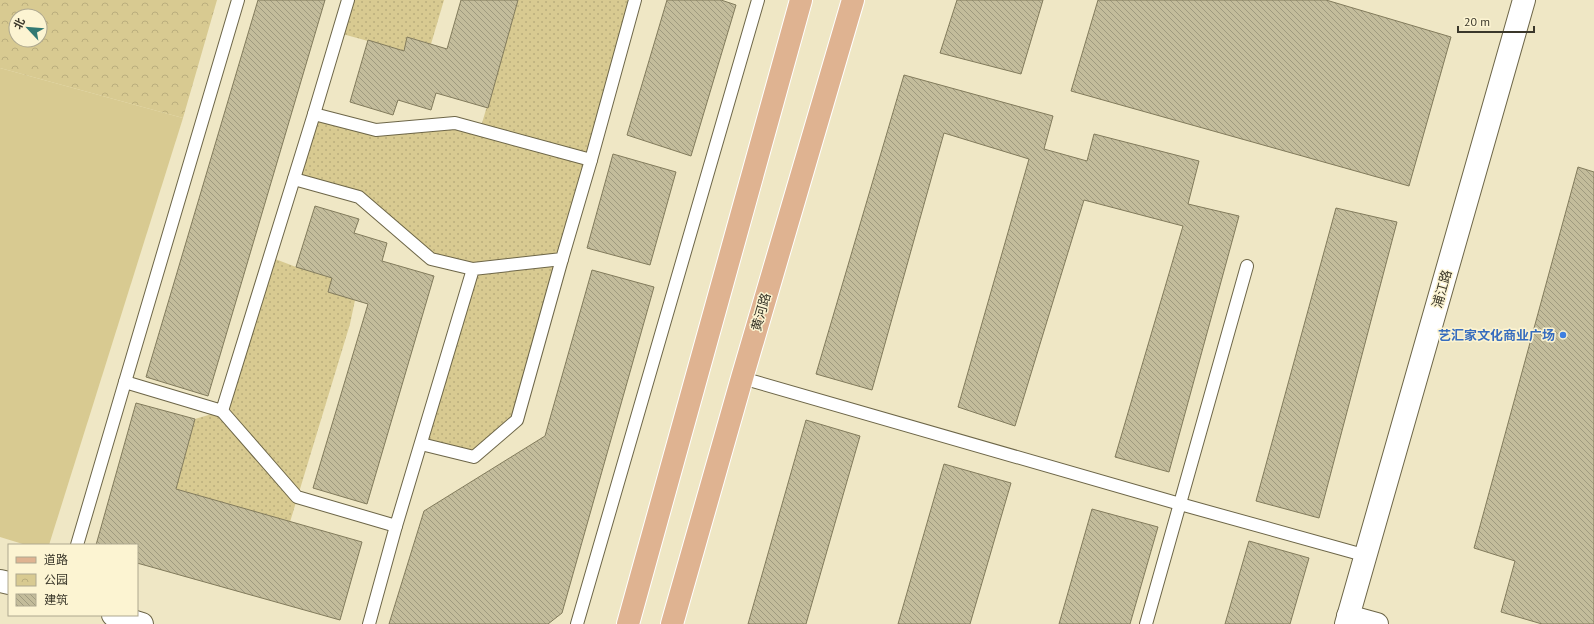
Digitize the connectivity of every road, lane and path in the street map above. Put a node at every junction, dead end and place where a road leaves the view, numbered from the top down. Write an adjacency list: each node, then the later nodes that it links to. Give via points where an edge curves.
1 (238, 0): 15 (lane)
2 (348, 0): 8 (lane)
3 (635, 0): 9 (lane)
4 (758, 0): 26 (lane)
5 (800, 0): 27 (main road)
6 (853, 0): 14 (main road, 黄河路)
7 (1524, 0): 21 (street, 浦江路)
8 (314, 114): 9 (lane, via 376,130 455,123); 10 (lane)
9 (592, 160): 11 (lane)
10 (294, 178): 13 (lane, via 359,198 431,259); 16 (lane)
11 (562, 259): 13 (lane); 17 (lane, via 517,420 474,457)
12 (1247, 266): 18 (lane)
13 (473, 269): 17 (lane)
14 (742, 378): 18 (lane); 28 (main road, 黄河路)
15 (125, 382): 16 (lane); 20 (lane)
16 (222, 411): 19 (lane, via 297,497)
17 (421, 444): 19 (lane)
18 (1180, 504): 21 (lane); 29 (lane)
19 (396, 526): 25 (lane)
20 (77, 544)
21 (1367, 556): 23 (street, 浦江路)
22 (116, 616): 24 (street)
23 (1347, 620): 30 (street)
24 (142, 624)
25 (369, 624)
26 (577, 624)
27 (628, 624)
28 (672, 624)
29 (1146, 624)
30 (1377, 624)

